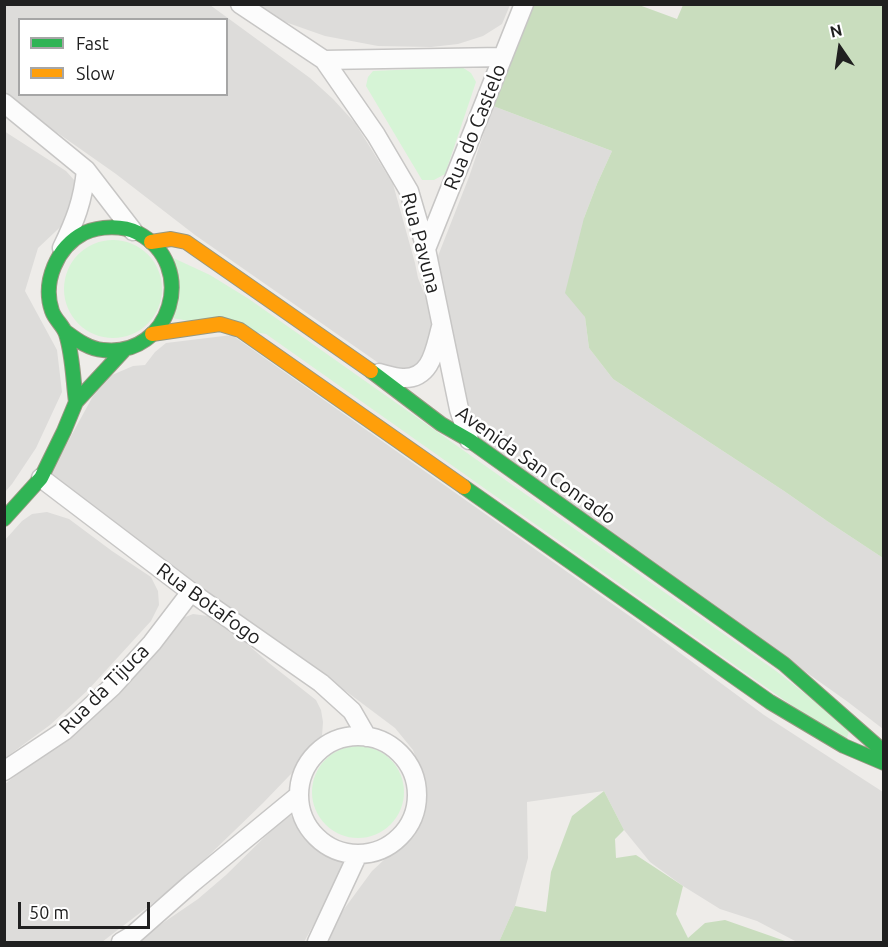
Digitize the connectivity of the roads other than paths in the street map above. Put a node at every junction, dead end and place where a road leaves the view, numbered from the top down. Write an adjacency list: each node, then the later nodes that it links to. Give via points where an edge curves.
1 (240, 4): 4 (street, Rua Pavuna)
2 (524, 4): 3 (street, Rua do Castelo)
3 (503, 57): 4 (street); 9 (street, Rua do Castelo)
4 (324, 60): 9 (street, Rua Pavuna, via 409,191)
5 (4, 103): 6 (street)
6 (86, 170): 7 (street); 10 (street, via 79,210)
7 (133, 231): 8 (street); 10 (street, via 113,227 93,230 75,238)
8 (151, 242): 13 (street, via 165,258 172,277 172,298 165,318); 15 (street, Avenida San Conrado, via 171,238 186,242)
9 (426, 249): 11 (street, Rua Pavuna)
10 (60, 253): 12 (street, via 51,272 49,293 54,314)
11 (442, 325): 15 (street, via 432,362 420,374 403,379); 17 (street, Rua Pavuna)
12 (66, 332): 14 (street, via 83,344 104,350); 16 (street)
13 (152, 334): 14 (street); 23 (street, via 220,324 240,330 770,702 844,746)
14 (125, 349): 16 (street)
15 (371, 371): 17 (street, Avenida San Conrado, via 441,424)
16 (76, 402): 18 (street)
17 (469, 440): 22 (street, Avenida San Conrado, via 784,664)
18 (41, 478): 19 (street); 20 (street, Rua Botafogo)
19 (4, 519)
20 (191, 592): 21 (street, Rua Botafogo, via 321,683 352,711); 24 (street, Rua da Tijuca, via 113,686 64,731)
21 (367, 737): 25 (street, via 347,738 328,745 313,758 303,775); 26 (street, via 386,743 412,771 416,809 408,827 395,841 378,851)
22 (884, 752)
23 (884, 763)
24 (4, 771)
25 (299, 795): 26 (street, via 304,820 321,842 339,851); 27 (street)
26 (358, 854): 28 (street)
27 (121, 942)
28 (317, 942)

